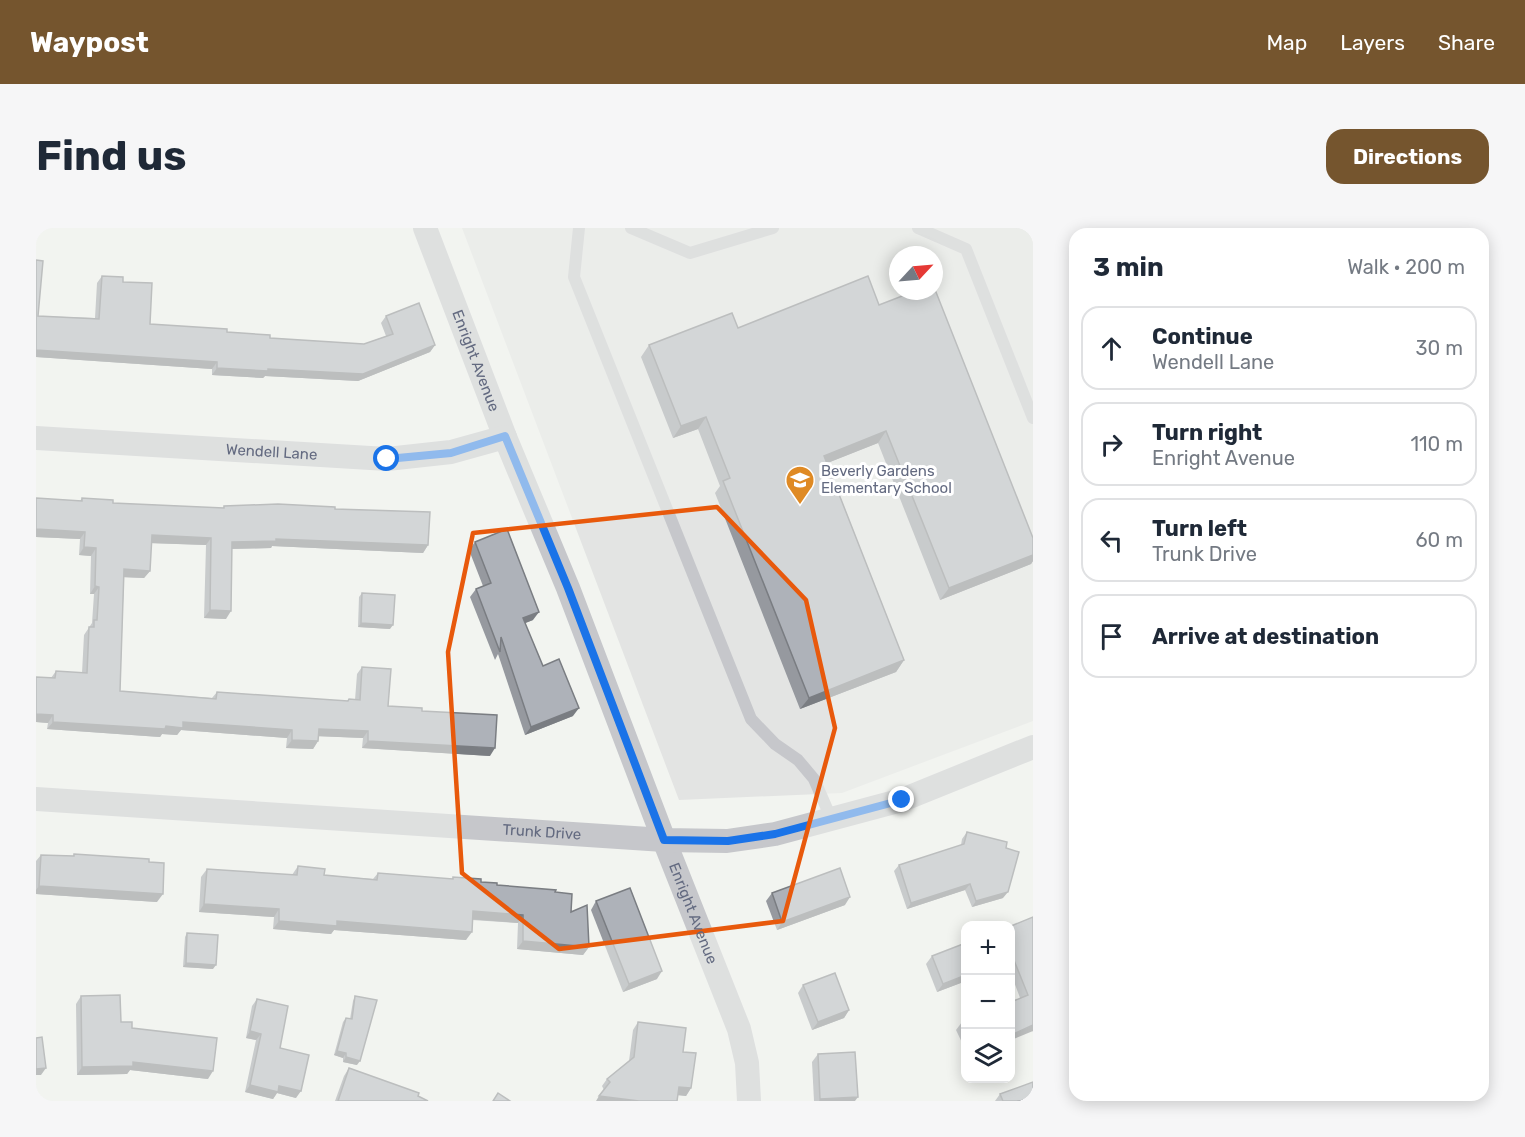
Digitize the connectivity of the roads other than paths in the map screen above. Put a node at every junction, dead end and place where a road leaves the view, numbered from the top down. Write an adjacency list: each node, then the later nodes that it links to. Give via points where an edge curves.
1 (425, 228): 7 (street, Enright Avenue)
2 (579, 228): 11 (lane, via 574,277 751,719 814,779)
3 (631, 228): 4 (lane, via 690,253)
4 (773, 228)
5 (918, 228): 6 (lane, via 966,249)
6 (1033, 418)
7 (505, 436): 8 (street, Wendell Lane, via 451,453 387,459); 12 (street, Enright Avenue)
8 (36, 438)
9 (1032, 751): 11 (street, Trunk Drive, via 902,800)
10 (36, 799): 12 (street, Trunk Drive)
11 (831, 818): 12 (street, Trunk Drive, via 775,834 728,841)
12 (664, 840): 13 (street, Enright Avenue, via 739,1029)
13 (750, 1101)

